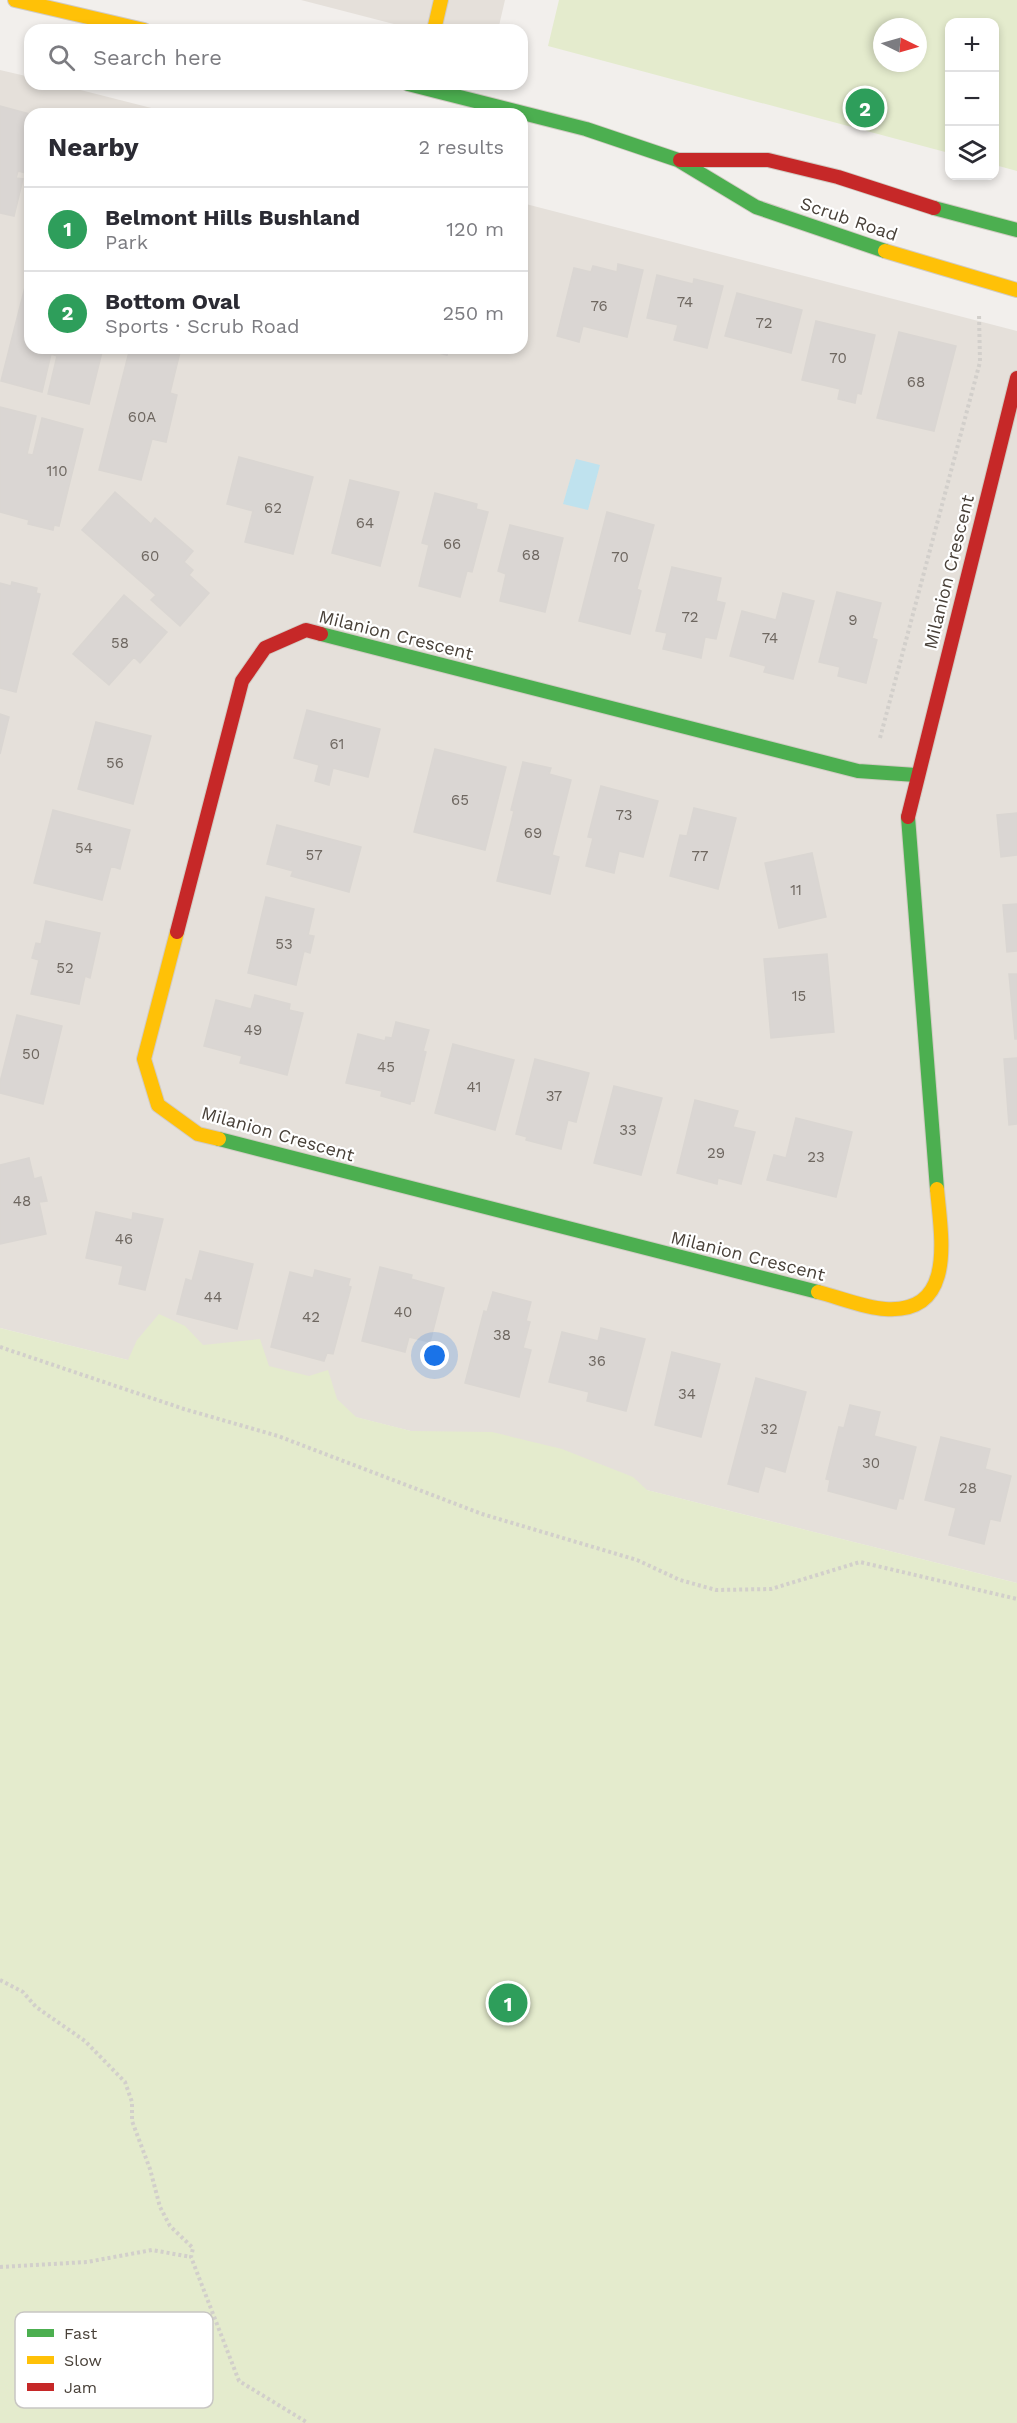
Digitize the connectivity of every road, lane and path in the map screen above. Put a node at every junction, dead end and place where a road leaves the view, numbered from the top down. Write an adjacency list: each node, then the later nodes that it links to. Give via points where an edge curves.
1 (15, 0): 3 (street)
2 (441, 0): 4 (street)
3 (118, 24)
4 (435, 24)
5 (436, 90): 6 (street, Scrub Road)
6 (505, 108)
7 (528, 114): 8 (street, Scrub Road)
8 (678, 160): 9 (street, Scrub Road, via 768,160); 10 (street, Scrub Road, via 756,207 921,263)
9 (1017, 230)
10 (1017, 290)
11 (979, 308): 13 (path, via 980,362)
12 (1017, 378): 14 (street, Milanion Crescent)
13 (878, 744)
14 (916, 775): 14 (street, Milanion Crescent, via 858,771 306,630 265,648 242,681 144,1059 158,1105 198,1134 885,1309 915,1306 932,1293 943,1257 907,819)
15 (0, 1347): 16 (path, via 278,1436 482,1514 637,1560 680,1580 716,1590 771,1589 860,1563)
16 (1017, 1599)
17 (0, 1980): 18 (path, via 23,1992 36,2007 85,2042 125,2082 132,2102 132,2121 160,2207 170,2226 193,2248)
18 (191, 2257): 19 (path, via 152,2250 87,2262); 20 (path)
19 (0, 2268)
20 (212, 2312)
21 (213, 2314): 22 (path, via 239,2381)
22 (308, 2423)

